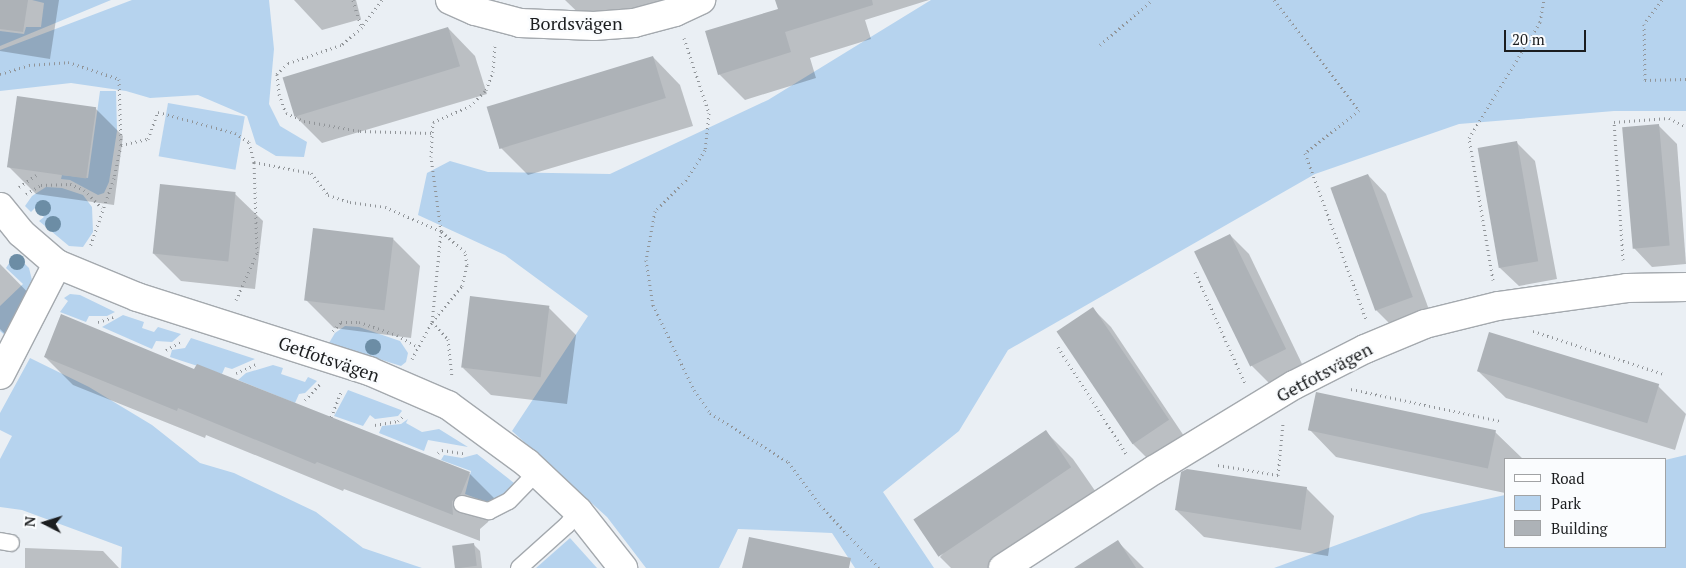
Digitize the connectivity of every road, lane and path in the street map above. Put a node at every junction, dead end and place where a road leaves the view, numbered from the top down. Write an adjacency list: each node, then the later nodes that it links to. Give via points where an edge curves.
1 (353, 0): 11 (path)
2 (382, 0): 11 (path)
3 (450, 0): 10 (street, Bordsvägen)
4 (701, 0): 9 (street, Bordsvägen)
5 (1152, 0): 12 (path)
6 (1274, 0): 29 (path, via 1359,110 1305,153)
7 (1544, 0): 28 (path, via 1540,22 1469,138)
8 (1659, 1): 14 (path, via 1644,24 1645,80)
9 (675, 12): 10 (street, Bordsvägen, via 634,23 594,26 556,26); 63 (path, via 709,112 705,150 686,180 656,210 646,260 653,305 694,390 710,414 788,462 820,505)
10 (498, 17): 16 (path, via 493,72 486,90 470,106 433,122)
11 (362, 27): 16 (path, via 341,46 288,63 277,74 279,94 286,113 304,121 360,131)
12 (1100, 45)
13 (0, 74): 17 (path, via 29,65 68,62 119,78)
14 (1686, 79)
15 (1686, 127): 23 (path, via 1669,118 1614,122)
16 (431, 133): 22 (path)
17 (121, 145): 18 (path, via 148,139 158,112 235,133 249,142); 21 (path, via 114,178)
18 (254, 162): 22 (path, via 311,172 328,195 385,207); 31 (path, via 257,253)
19 (36, 175): 20 (path)
20 (12, 198): 21 (path, via 41,185 57,183 84,190); 25 (street, Getfotsvägen, via 21,233)
21 (102, 208): 24 (path)
22 (441, 231): 30 (path); 30 (path, via 465,252 467,265 462,286)
23 (1622, 248)
24 (89, 251)
25 (57, 264): 31 (street, Getfotsvägen, via 137,297); 41 (street)
26 (1195, 272): 47 (path)
27 (1686, 287): 28 (street, Getfotsvägen, via 1627,288)
28 (1498, 306): 64 (street, Getfotsvägen, via 1425,324 1365,349 1294,385 1154,470)
29 (1367, 320)
30 (432, 322): 35 (path); 43 (path, via 448,339)
31 (225, 325): 44 (street, Getfotsvägen, via 370,371)
32 (1523, 327): 40 (path)
33 (328, 336): 35 (path, via 341,322 359,322 397,335)
34 (184, 338): 37 (path)
35 (418, 347): 44 (path)
36 (1058, 347): 56 (path)
37 (166, 350)
38 (259, 363): 39 (path)
39 (236, 373)
40 (1664, 374)
41 (0, 375)
42 (326, 378): 48 (path)
43 (453, 382)
44 (399, 384): 58 (street, Getfotsvägen, via 448,405)
45 (348, 386): 51 (path, via 344,384)
46 (1347, 388): 52 (path)
47 (1249, 392)
48 (305, 400)
49 (409, 410): 53 (path, via 398,421)
50 (1282, 416): 57 (path, via 1278,476)
51 (331, 417)
52 (1500, 421)
53 (374, 425)
54 (438, 453): 55 (path, via 442,450)
55 (464, 454)
56 (1132, 464)
57 (1219, 465)
58 (536, 472): 59 (lane, via 509,501 489,511); 60 (street, Getfotsvägen)
59 (462, 504)
60 (578, 511): 61 (lane); 62 (street, Getfotsvägen)
61 (520, 568)
62 (623, 568)
63 (880, 568)
64 (1003, 568)

